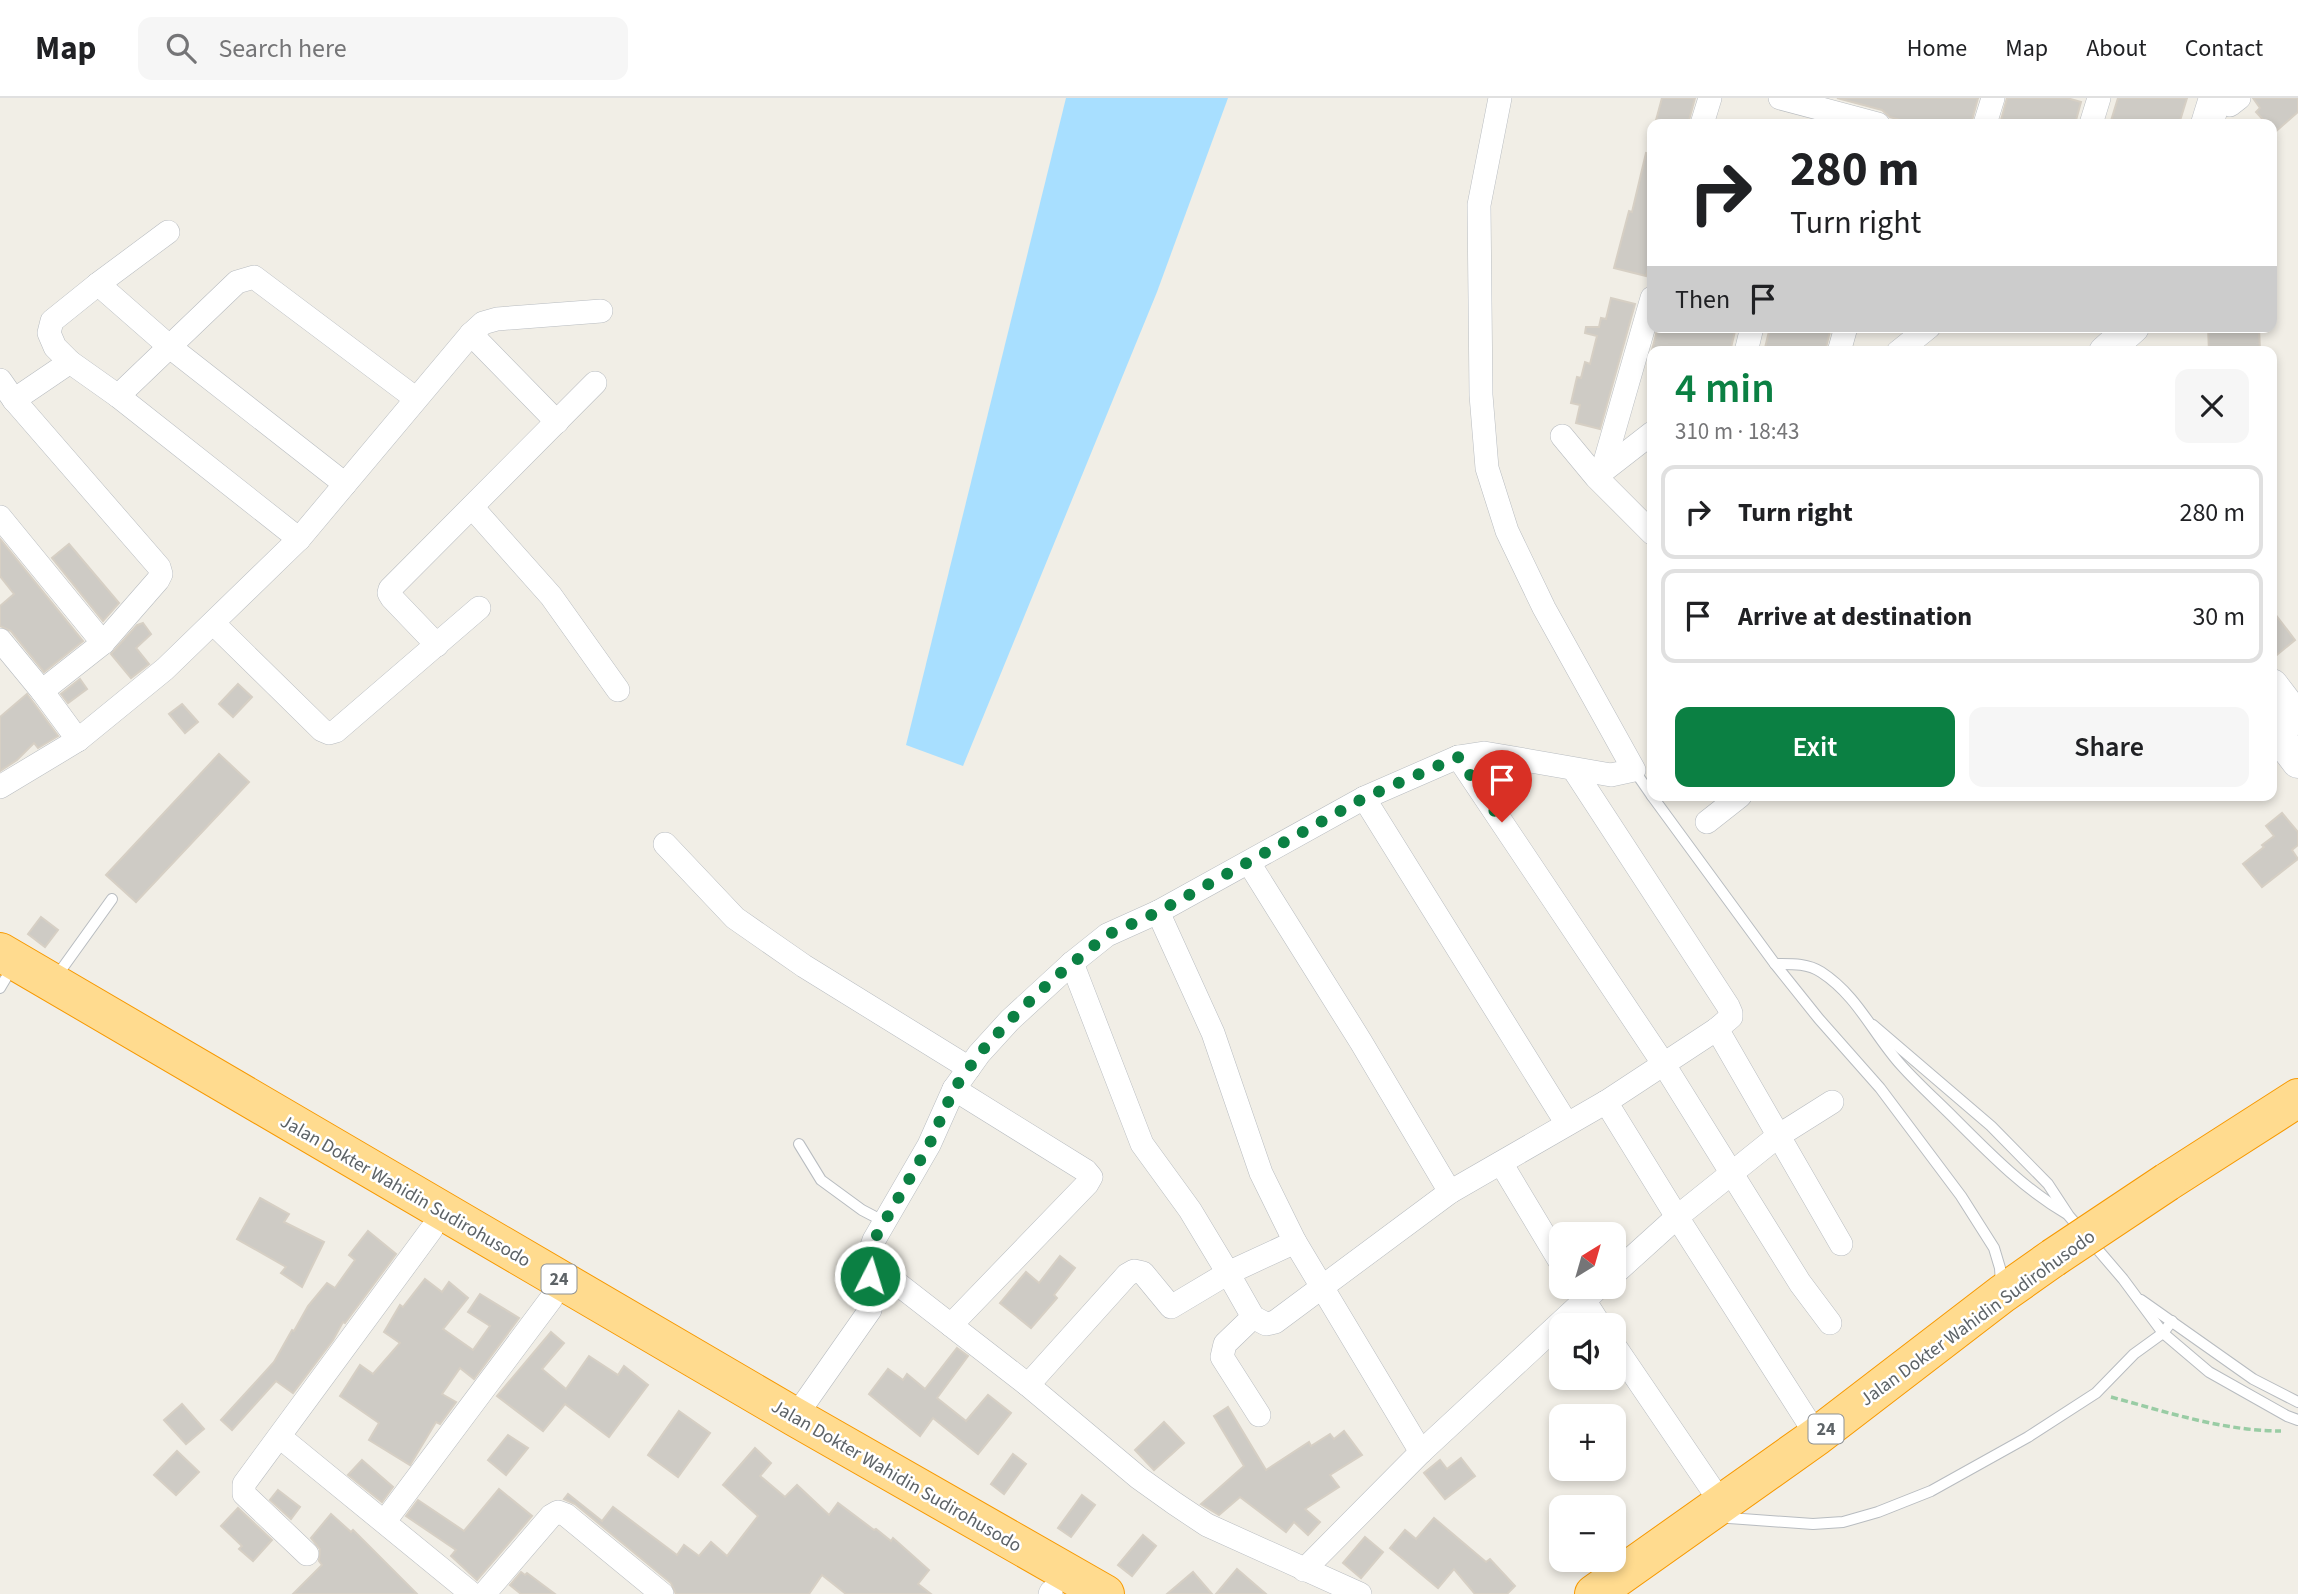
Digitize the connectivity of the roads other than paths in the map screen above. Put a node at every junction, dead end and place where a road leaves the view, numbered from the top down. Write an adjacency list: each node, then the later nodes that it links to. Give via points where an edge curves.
1 (1500, 98): 52 (street, via 1479,205 1481,395 1487,468 1507,531 1533,586)
2 (1710, 98): 7 (street)
3 (1780, 98): 6 (street)
4 (1993, 98): 9 (street)
5 (2099, 98): 10 (street)
6 (1808, 115): 8 (street)
7 (1704, 119)
8 (1839, 119)
9 (1987, 119)
10 (2093, 119)
11 (169, 232): 12 (street)
12 (98, 284): 22 (street); 23 (street, via 55,316 49,327 52,343)
13 (601, 311): 18 (street, via 497,319 483,323)
14 (1647, 315): 32 (street)
15 (1922, 333): 19 (street)
16 (2099, 333): 20 (street)
17 (2126, 333): 21 (street)
18 (471, 334): 27 (street); 29 (street)
19 (1905, 346)
20 (2085, 346)
21 (2112, 346)
22 (170, 347): 26 (street); 27 (street, via 237,282 254,277); 33 (street)
23 (70, 362): 26 (street); 28 (street)
24 (0, 380): 28 (street)
25 (596, 383): 29 (street)
26 (118, 396): 37 (street)
27 (415, 398): 33 (street)
28 (14, 400): 41 (street, via 159,567 158,580)
29 (557, 422): 34 (street)
30 (1562, 436): 32 (street)
31 (1647, 437): 32 (street)
32 (1599, 474): 36 (street)
33 (345, 484): 37 (street)
34 (472, 507): 42 (street, via 390,589); 43 (street, via 551,596)
35 (0, 517): 41 (street)
36 (1647, 527)
37 (299, 539): 39 (street)
38 (479, 608): 42 (street)
39 (213, 623): 42 (street, via 328,733); 48 (street, via 165,670)
40 (0, 640): 44 (street)
41 (103, 643): 44 (street)
42 (437, 645)
43 (618, 690)
44 (42, 691): 48 (street)
45 (2277, 692): 46 (street)
46 (2298, 719)
47 (2277, 734): 50 (street)
48 (78, 740): 53 (street)
49 (1458, 757): 51 (street, via 1484,753); 55 (street); 69 (street)
50 (2298, 762)
51 (1574, 769): 52 (street, via 1611,775); 68 (street, via 1728,1006 1731,1017)
52 (1634, 770): 54 (lane)
53 (0, 787)
54 (1647, 789)
55 (1364, 798): 60 (street); 76 (street)
56 (1656, 801): 64 (lane)
57 (1734, 801): 58 (street)
58 (1707, 822)
59 (665, 844): 70 (street, via 735,918 804,967)
60 (1249, 863): 62 (street); 82 (street)
61 (112, 899): 66 (lane)
62 (1158, 912): 63 (street, via 1107,935); 87 (street, via 1213,1033 1261,1173)
63 (1072, 963): 70 (street, via 1010,1020); 93 (street, via 1142,1144)
64 (1775, 964): 67 (lane, via 1804,965 1819,971 1853,1000); 95 (lane, via 1880,1088 1961,1196 1994,1248)
65 (4, 971): 66 (highway, Jalan Dokter Wahidin Sudirohusodo / 24); 86 (highway, Jalan Dokter Wahidin Sudirohusodo / 24)
66 (52, 983): 108 (highway, Jalan Dokter Wahidin Sudirohusodo / 24)
67 (1873, 1025): 83 (lane, via 1991,1126 2048,1184); 83 (lane, via 1899,1063 1977,1141 2041,1199)
68 (1717, 1029): 69 (street); 77 (street)
69 (1663, 1063): 73 (street); 80 (street)
70 (969, 1068): 71 (street)
71 (954, 1089): 85 (street, via 929,1145); 102 (street, via 1091,1177)
72 (2298, 1098): 81 (highway, Jalan Dokter Wahidin Sudirohusodo / 24)
73 (1606, 1102): 76 (street); 84 (street)
74 (1832, 1102): 77 (street)
75 (2298, 1122): 81 (highway, Jalan Dokter Wahidin Sudirohusodo / 24)
76 (1567, 1124): 79 (street)
77 (1778, 1136): 80 (street); 89 (street)
78 (799, 1144): 85 (lane, via 821,1180)
79 (1501, 1163): 82 (street); 88 (street)
80 (1733, 1172): 84 (street); 101 (street, via 1800,1283)
81 (2173, 1191): 92 (highway, Jalan Dokter Wahidin Sudirohusodo / 24)
82 (1450, 1192): 94 (street)
83 (2069, 1216): 96 (lane)
84 (1677, 1217): 91 (street); 110 (street)
85 (885, 1222): 90 (street)
86 (431, 1230): 97 (highway, Jalan Dokter Wahidin Sudirohusodo / 24); 111 (street)
87 (1295, 1242): 93 (street); 94 (street)
88 (1549, 1243)
89 (1841, 1244)
90 (867, 1260): 102 (street); 108 (street, via 874,1292 870,1310)
91 (1626, 1263)
92 (2061, 1268): 95 (highway, Jalan Dokter Wahidin Sudirohusodo / 24); 113 (highway, Jalan Dokter Wahidin Sudirohusodo / 24)
93 (1228, 1273): 99 (street); 105 (street, via 1171,1307 1143,1273 1134,1271)
94 (1321, 1288): 99 (street, via 1276,1322 1266,1324); 112 (street)
95 (2002, 1294): 110 (highway, Jalan Dokter Wahidin Sudirohusodo / 24)
96 (2135, 1297): 100 (lane); 103 (lane)
97 (551, 1299): 114 (street); 117 (highway, Jalan Dokter Wahidin Sudirohusodo / 24)
98 (1578, 1299): 112 (street)
99 (1253, 1317): 107 (street, via 1225,1344 1222,1357)
100 (2172, 1321): 103 (lane); 106 (lane, via 2253,1379)
101 (1830, 1323)
102 (951, 1325): 105 (street)
103 (2163, 1333): 109 (lane, via 2209,1372); 113 (lane, via 2144,1344 2096,1393 1993,1458 1878,1512 1813,1524)
104 (1626, 1363): 113 (street)
105 (1028, 1385): 116 (street, via 1174,1503 1207,1525)
106 (2298, 1402)
107 (1259, 1416)
108 (795, 1417): 121 (highway, Jalan Dokter Wahidin Sudirohusodo / 24)
109 (2298, 1420)
110 (1817, 1436): 113 (highway, Jalan Dokter Wahidin Sudirohusodo / 24)
111 (280, 1437): 114 (street); 115 (street, via 243,1490)
112 (1421, 1452): 116 (street)
113 (1725, 1511): 123 (highway, Jalan Dokter Wahidin Sudirohusodo / 24); 124 (highway, Jalan Dokter Wahidin Sudirohusodo / 24)
114 (386, 1521): 118 (street)
115 (307, 1554)
116 (1304, 1570): 122 (street)
117 (1052, 1593)
118 (472, 1594)
119 (484, 1594): 120 (street, via 558,1513)
120 (662, 1594)
121 (1105, 1594)
122 (1360, 1594)
123 (1594, 1594)
124 (1626, 1594)

